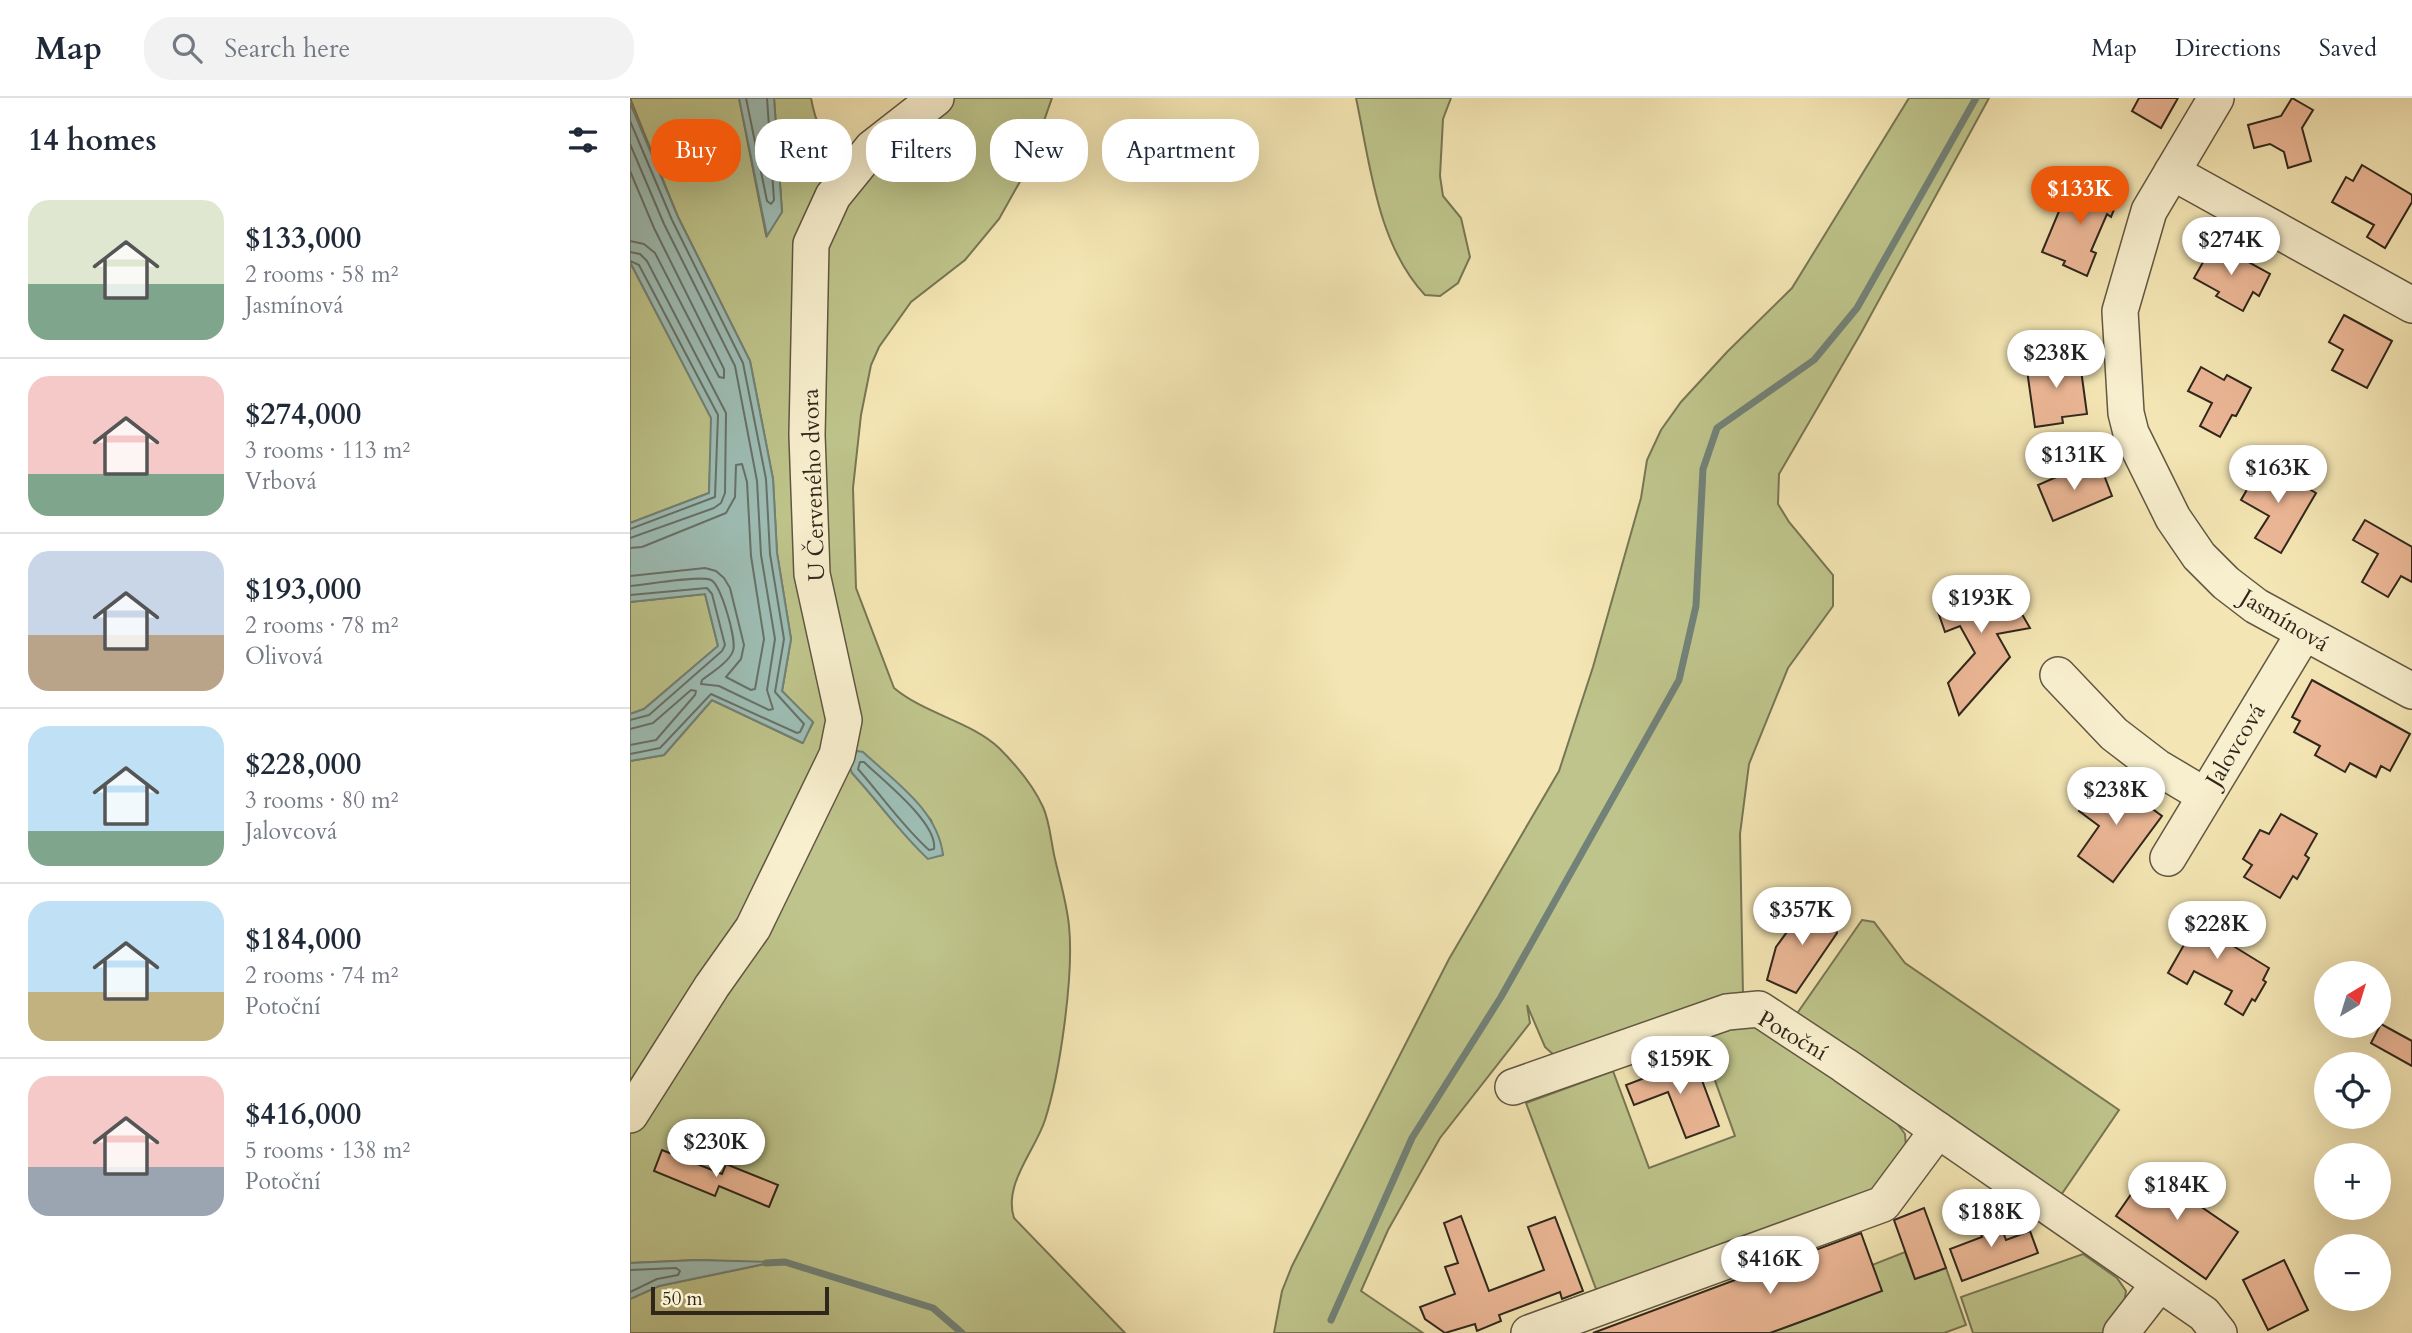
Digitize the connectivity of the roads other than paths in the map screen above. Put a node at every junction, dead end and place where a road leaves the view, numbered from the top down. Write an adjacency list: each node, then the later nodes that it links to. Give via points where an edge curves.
1 (936, 98): 11 (street, U Červeného dvora, via 872,148 833,196 811,244 807,435 812,574 844,720 837,755 753,928)
2 (2216, 98): 3 (street, Jasmínová)
3 (2172, 172): 4 (street); 5 (street, Jasmínová, via 2149,211 2120,311 2131,433 2173,518 2199,556 2256,606)
4 (2412, 305)
5 (2304, 633): 7 (street, Jasmínová); 8 (street, Jalovcová)
6 (2058, 675): 8 (street, via 2114,734)
7 (2412, 691)
8 (2204, 795): 9 (street, Jalovcová)
9 (2168, 859)
10 (1513, 1087): 12 (street, Potoční, via 1727,1012 1759,1009)
11 (630, 1115)
12 (1938, 1130): 13 (street, Potoční); 14 (street, via 1883,1204)
13 (2159, 1283): 15 (street); 16 (street, Potoční, via 2204,1314)
14 (1529, 1333)
15 (2121, 1333)
16 (2219, 1333)

